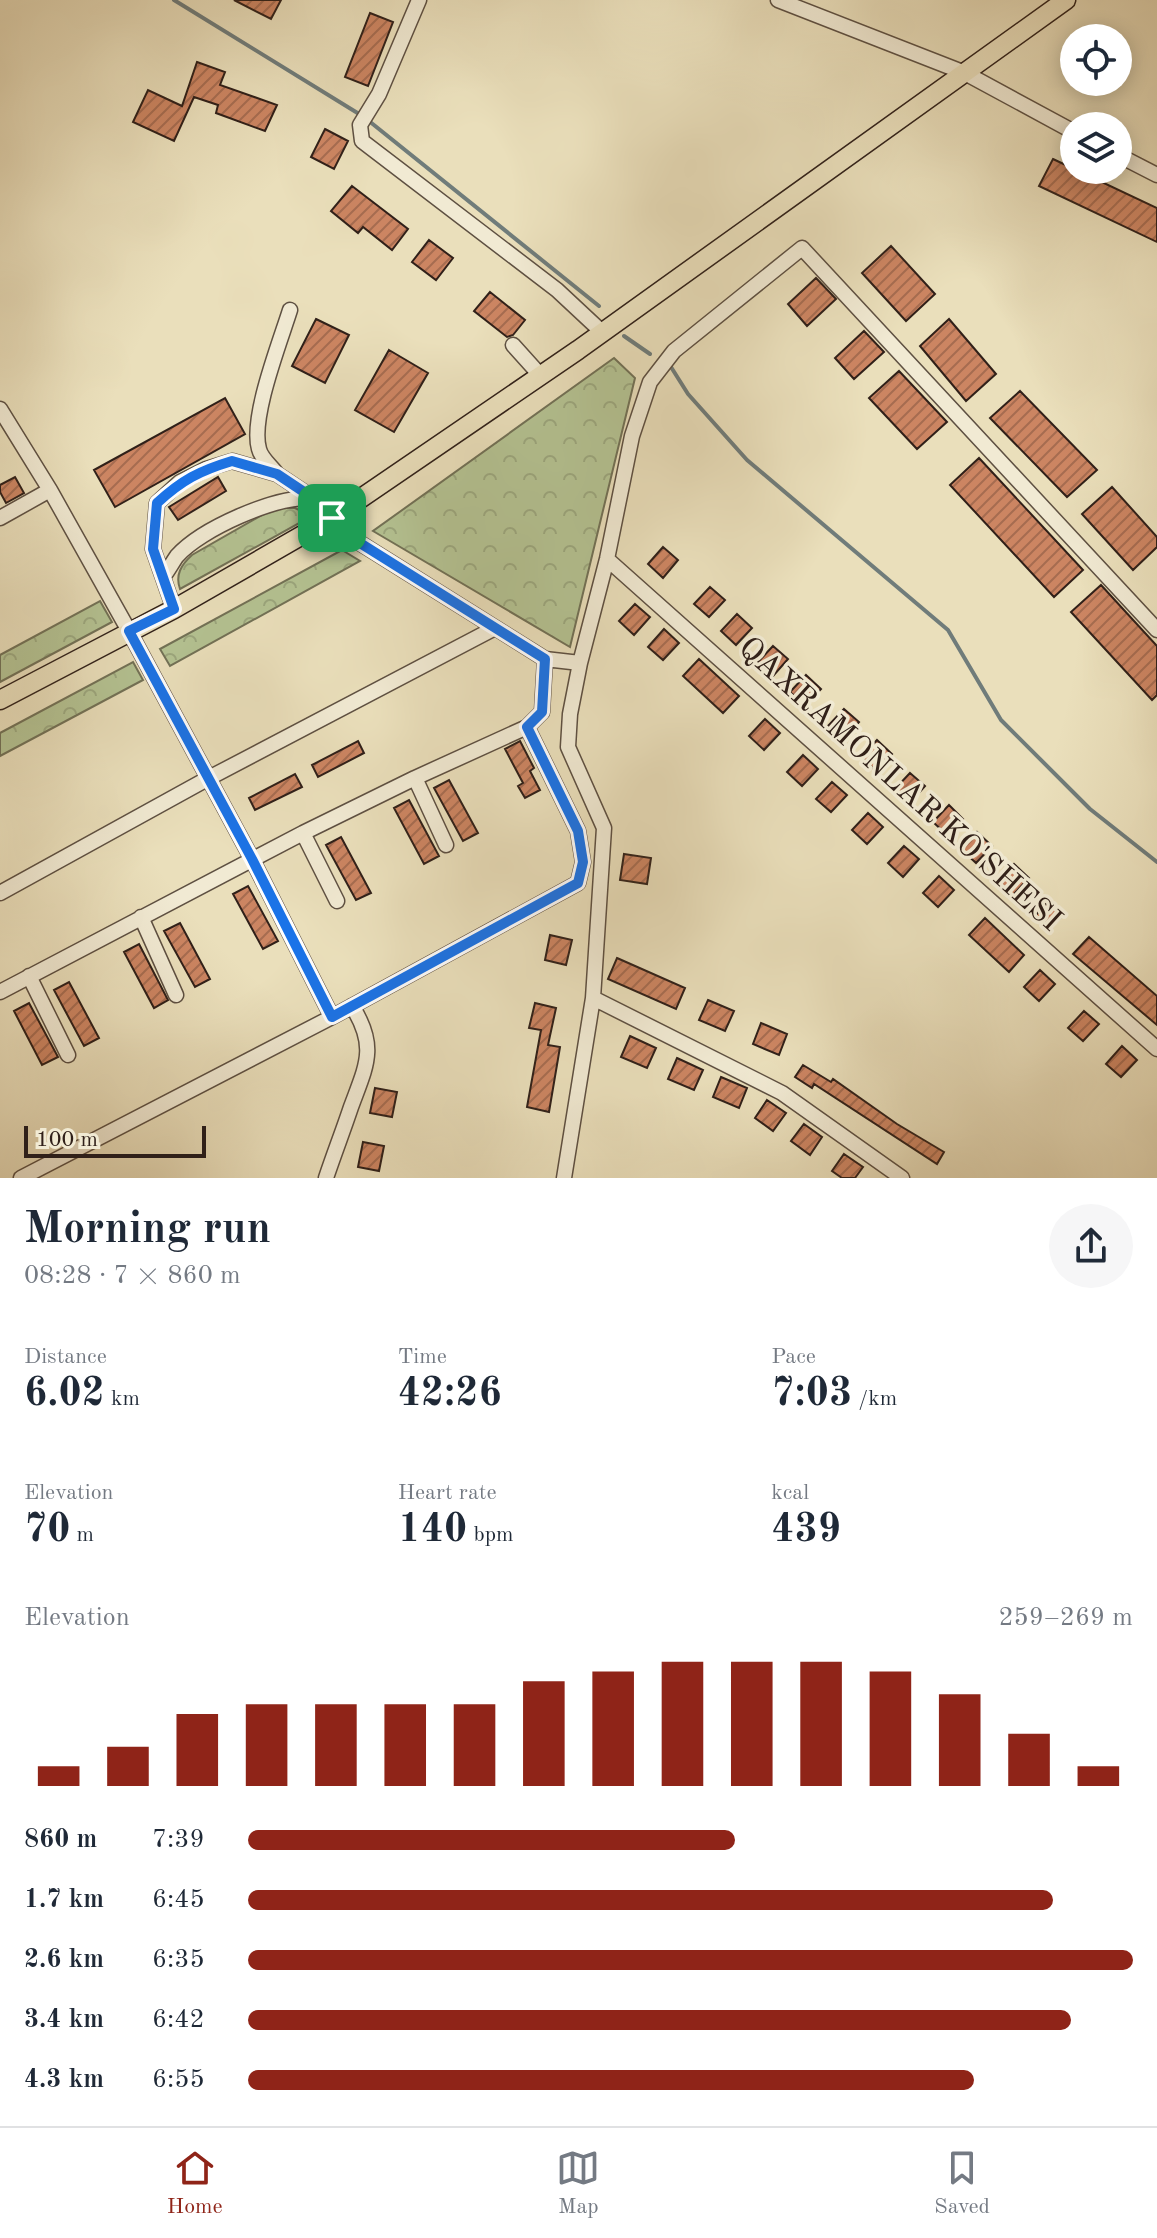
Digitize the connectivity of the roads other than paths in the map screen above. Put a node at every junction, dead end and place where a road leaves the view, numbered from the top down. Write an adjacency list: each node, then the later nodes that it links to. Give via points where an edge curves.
1 (419, 0): 9 (street, via 360,125 362,141 557,290)
2 (778, 0): 4 (street)
3 (1066, 0): 4 (main road)
4 (965, 73): 5 (street); 9 (main road)
5 (1060, 124)
6 (1132, 162): 7 (street)
7 (1157, 175)
8 (290, 310): 13 (street, via 263,396 257,438 259,453)
9 (602, 332): 11 (main road)
10 (513, 345): 11 (street)
11 (540, 375): 17 (main road)
12 (2, 417): 14 (street)
13 (277, 474): 15 (street); 19 (street, via 232,461 180,482 157,503 153,549)
14 (50, 490): 16 (street); 23 (street)
15 (313, 498): 17 (street); 19 (street, via 261,507 229,522 195,540)
16 (0, 518)
17 (332, 518): 20 (main road); 21 (street, via 344,533)
18 (607, 559): 22 (street, via 632,436 650,382 674,351 802,248); 25 (street); 42 (street, QAXRAMONLAR KO'SHESI)
19 (163, 577): 20 (street)
20 (174, 609): 23 (main road)
21 (495, 628): 24 (street); 29 (street)
22 (1157, 630)
23 (129, 631): 26 (main road); 29 (street)
24 (545, 659): 25 (street); 27 (street, via 542,712)
25 (580, 663): 39 (street, via 568,747 604,828)
26 (0, 700)
27 (527, 727): 28 (street); 40 (street, via 578,831 583,862 578,883)
28 (415, 778): 30 (street); 31 (street)
29 (207, 779): 32 (street); 33 (street)
30 (303, 833): 32 (street); 34 (street)
31 (446, 845)
32 (252, 859): 35 (street); 41 (street)
33 (0, 893)
34 (337, 901)
35 (141, 917): 36 (street); 38 (street)
36 (29, 976): 37 (street); 43 (street)
37 (0, 992)
38 (176, 995)
39 (593, 998): 46 (street); 47 (street, via 782,1093)
40 (352, 1006): 41 (street); 45 (street, via 364,1024 365,1075)
41 (332, 1017): 44 (street)
42 (1157, 1049)
43 (68, 1055)
44 (21, 1178)
45 (326, 1178)
46 (564, 1178)
47 (902, 1178)

